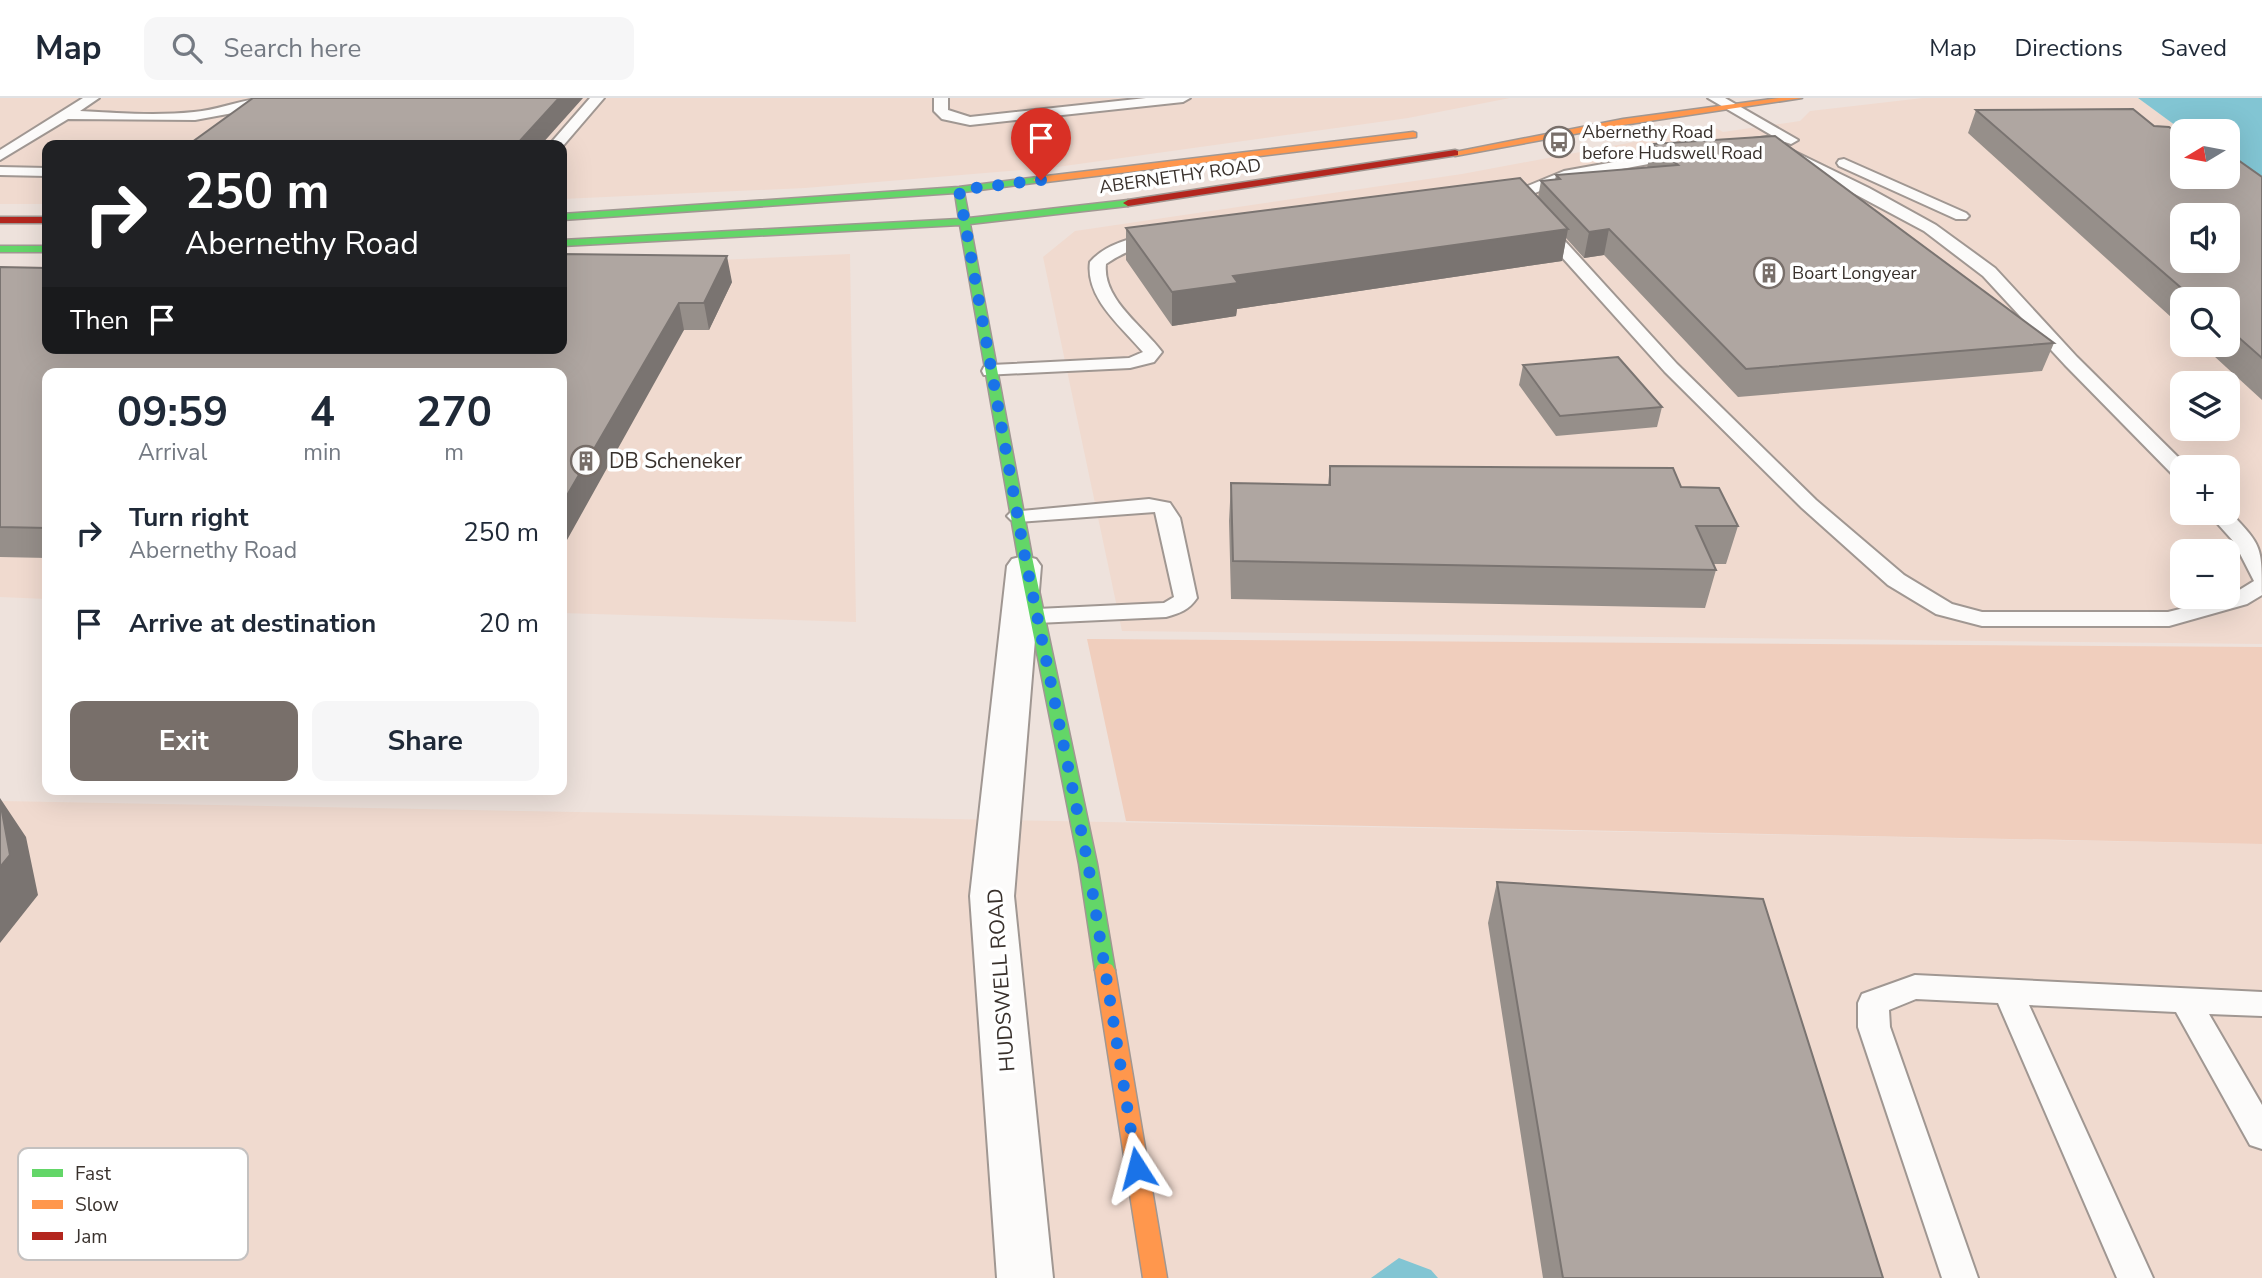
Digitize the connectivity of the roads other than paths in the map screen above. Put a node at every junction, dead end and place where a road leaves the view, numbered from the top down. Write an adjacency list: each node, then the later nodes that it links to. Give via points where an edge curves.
1 (92, 98): 8 (lane)
2 (262, 98): 8 (lane, via 237,111 211,116)
3 (597, 98): 11 (lane)
4 (941, 98): 5 (lane, via 940,111 970,121)
5 (1183, 98)
6 (1798, 98): 7 (main road, ABERNETHY ROAD)
7 (1722, 102): 10 (lane); 23 (main road, ABERNETHY ROAD, via 1452,154 1140,202)
8 (65, 115): 15 (lane)
9 (1434, 131): 18 (main road, ABERNETHY ROAD)
10 (1786, 138): 12 (lane); 19 (lane)
11 (560, 140)
12 (1764, 141): 13 (lane); 29 (lane, via 1930,228 1989,272)
13 (1727, 147)
14 (1701, 151): 33 (lane, via 1564,175 1528,191 1524,206 1652,348 1809,504 1896,580 1944,609 1982,619 2169,619 2239,599)
15 (0, 156)
16 (0, 171): 17 (lane)
17 (42, 172)
18 (959, 190): 20 (main road, ABERNETHY ROAD); 23 (main road, HUDSWELL ROAD)
19 (1961, 216)
20 (567, 217)
21 (0, 220): 22 (main road)
22 (42, 220)
23 (963, 222): 25 (main road, ABERNETHY ROAD); 28 (main road, HUDSWELL ROAD)
24 (1175, 235): 28 (lane, via 1137,241 1098,262 1096,277 1104,295 1153,352 1148,358)
25 (567, 243)
26 (42, 248): 27 (main road)
27 (0, 249)
28 (991, 371): 31 (main road, HUDSWELL ROAD)
29 (2170, 461)
30 (2230, 525): 32 (lane, via 2244,540)
31 (1022, 536): 34 (main road, HUDSWELL ROAD); 34 (lane, via 1149,505 1163,507 1186,598 1166,610); 39 (street, HUDSWELL ROAD, via 992,896)
32 (2262, 578)
33 (2262, 586)
34 (1037, 616): 40 (main road, HUDSWELL ROAD, via 1088,864)
35 (2008, 991): 36 (lane); 41 (lane, via 1914,987 1873,1003 1874,1027); 42 (lane)
36 (2185, 1000): 37 (lane); 38 (lane)
37 (2262, 1004)
38 (2262, 1135)
39 (1025, 1278)
40 (1155, 1278)
41 (1960, 1278)
42 (2135, 1278)

